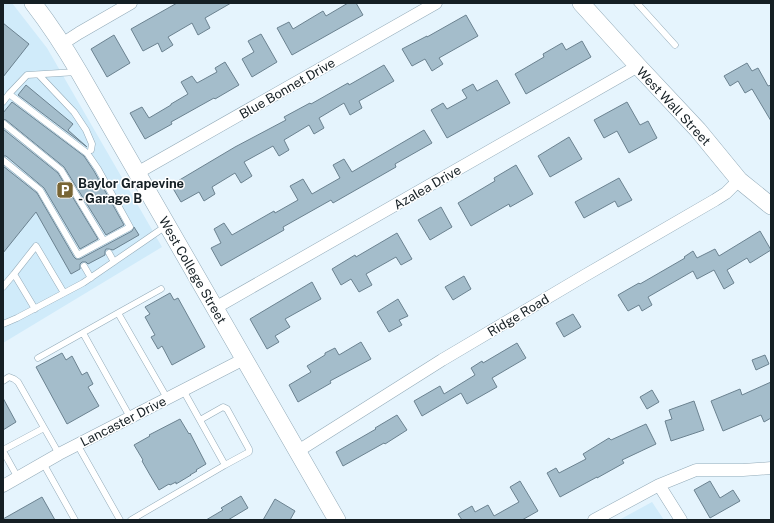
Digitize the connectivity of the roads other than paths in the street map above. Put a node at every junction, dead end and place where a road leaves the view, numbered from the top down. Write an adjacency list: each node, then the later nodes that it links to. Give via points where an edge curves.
1 (33, 3): 6 (street, West College Street)
2 (131, 3): 6 (street)
3 (436, 3): 16 (street, Blue Bonnet Drive)
4 (581, 3): 8 (street, West Wall Street)
5 (637, 3): 7 (lane)
6 (62, 44): 9 (street, West College Street)
7 (674, 45)
8 (638, 66): 17 (street, West Wall Street, via 698,130); 30 (street, Azalea Drive)
9 (79, 72): 10 (lane); 16 (street, West College Street)
10 (39, 74): 11 (lane, via 27,75); 14 (lane, via 74,112 86,130 92,144)
11 (9, 94): 12 (lane); 20 (lane, via 87,153 98,169 130,227)
12 (3, 102)
13 (3, 123): 20 (lane, via 61,170)
14 (91, 150)
15 (3, 160): 20 (lane, via 40,190 78,255)
16 (137, 173): 19 (street, West College Street)
17 (739, 180): 18 (street, West Wall Street); 44 (street, Ridge Road, via 715,200 449,356)
18 (771, 206)
19 (167, 226): 22 (lane); 30 (street, West College Street)
20 (104, 241)
21 (109, 253): 22 (lane)
22 (114, 262): 25 (lane)
23 (84, 266): 25 (lane)
24 (14, 274): 26 (lane); 28 (lane, via 36,246); 29 (lane)
25 (91, 278): 28 (lane)
26 (3, 287)
27 (161, 289): 31 (lane)
28 (64, 294): 29 (lane)
29 (35, 308): 32 (lane)
30 (215, 308): 35 (street, West College Street)
31 (118, 313): 33 (lane); 38 (lane)
32 (4, 322)
33 (83, 333): 34 (lane); 39 (lane)
34 (38, 358)
35 (244, 358): 37 (street, Lancaster Drive); 44 (street, West College Street)
36 (3, 380): 41 (lane, via 9,377 18,382)
37 (183, 390): 38 (street, Lancaster Drive); 40 (lane)
38 (167, 398): 39 (street, Lancaster Drive)
39 (130, 417): 42 (street, Lancaster Drive)
40 (200, 420): 47 (lane); 47 (lane, via 223,407 228,408 249,452)
41 (44, 428): 43 (lane); 45 (lane)
42 (77, 444): 45 (street, Lancaster Drive); 53 (lane)
43 (3, 451): 49 (lane)
44 (298, 451): 55 (street, West College Street)
45 (59, 454): 46 (street, Lancaster Drive)
46 (43, 463): 49 (street, Lancaster Drive); 52 (lane)
47 (225, 465): 54 (lane)
48 (771, 468): 50 (street, via 696,470)
49 (18, 478): 51 (street, Lancaster Drive)
50 (659, 485): 56 (street); 57 (street)
51 (3, 486)
52 (75, 520)
53 (120, 520)
54 (131, 520)
55 (337, 520)
56 (594, 520)
57 (681, 520)

